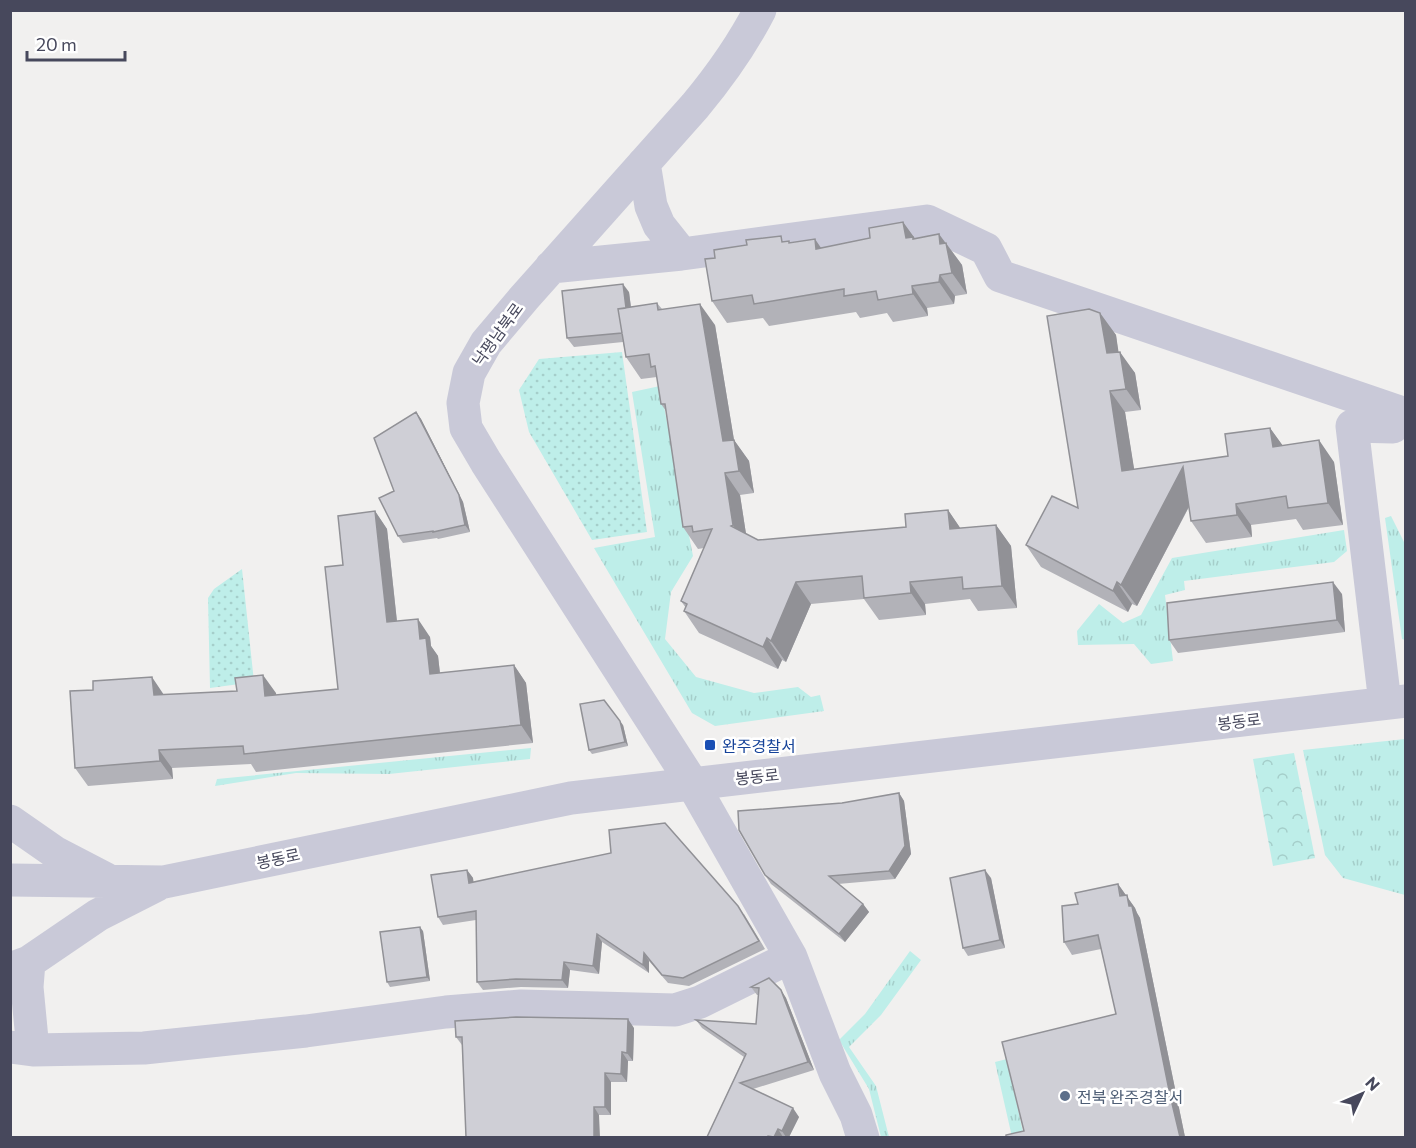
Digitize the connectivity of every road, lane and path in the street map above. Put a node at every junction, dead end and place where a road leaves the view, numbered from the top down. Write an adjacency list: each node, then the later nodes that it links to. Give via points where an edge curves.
1 (760, 10): 2 (street, 낙평남북로, via 722,73)
2 (644, 164): 3 (street, via 651,206 659,225); 4 (street, 낙평남북로)
3 (682, 254): 4 (street); 5 (street, via 927,221 986,249 1000,276 1400,412 1393,427 1352,426)
4 (551, 267): 6 (street, 낙평남북로, via 486,343 469,373 463,403 466,428)
5 (1396, 702): 6 (street, 봉동로)
6 (692, 783): 10 (street, 봉동로, via 571,798); 12 (street, 낙평남북로)
7 (10, 821): 9 (street, via 56,853)
8 (10, 880): 9 (street, 봉동로)
9 (113, 882): 10 (street, 봉동로); 11 (street, 봉동로, via 67,902)
10 (164, 882): 13 (street, via 98,915)
11 (10, 901)
12 (791, 957): 14 (street, via 700,1002 675,1010 521,1006 144,1048); 15 (street, 낙평남북로)
13 (17, 970): 14 (street, via 27,987)
14 (22, 1048)
15 (863, 1137)

